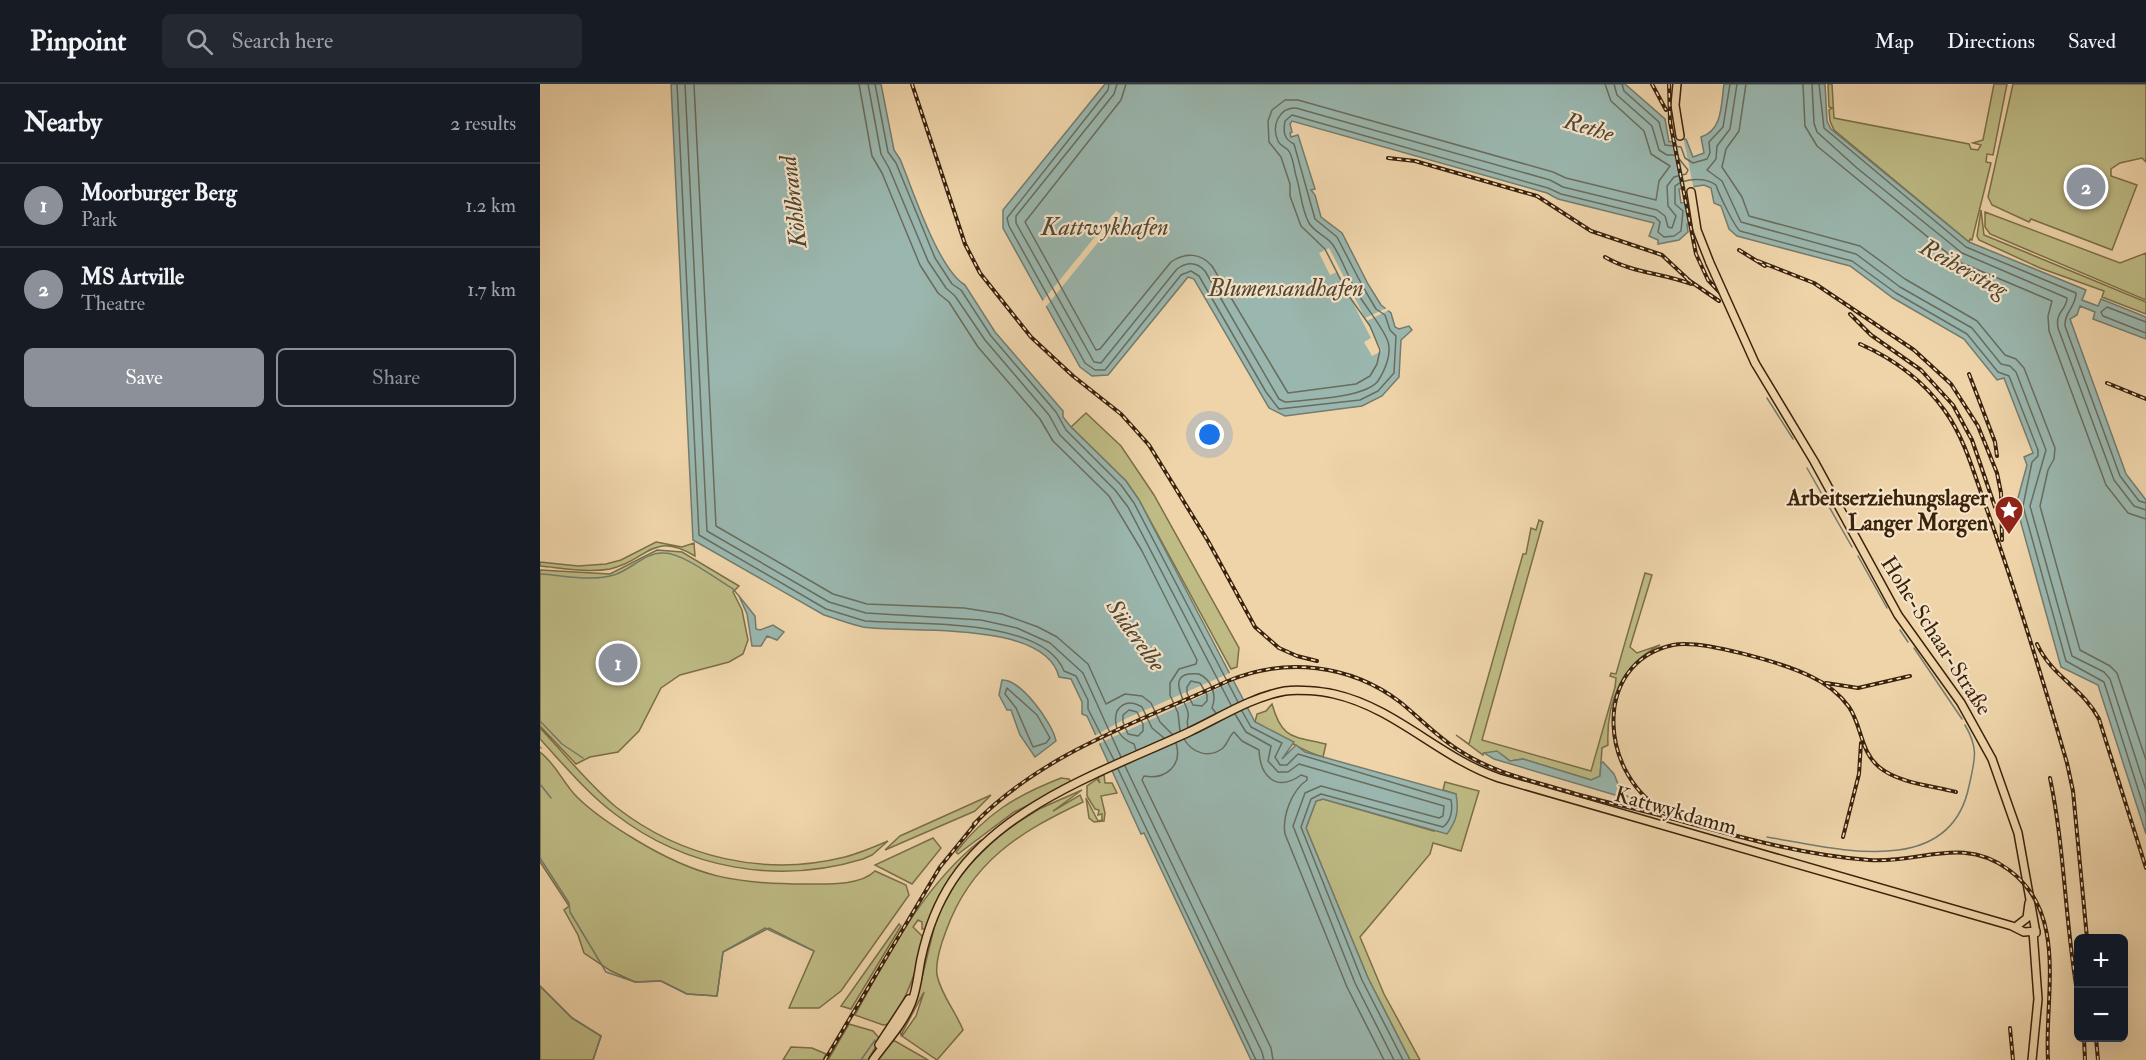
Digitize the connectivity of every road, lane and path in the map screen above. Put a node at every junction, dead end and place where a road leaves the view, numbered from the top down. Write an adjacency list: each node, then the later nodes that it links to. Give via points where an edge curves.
1 (1677, 84): 2 (main road, via 1675,105)
2 (1680, 136)
3 (1691, 192): 4 (main road, Hohe-Schaar-Straße, bridge, via 1698,234 1755,363 1898,615 1983,742 2013,816)
4 (2030, 898): 5 (main road, via 2027,918); 6 (main road, Hohe-Schaar-Straße)
5 (2015, 925): 6 (main road, Kattwykdamm); 7 (main road, Kattwykdamm); 9 (main road, Kattwykdamm, via 1499,778 1457,760 1381,711 1344,698 1312,693 1277,695 1247,704 1109,768 1013,820 970,858 935,914 909,1009)
6 (2034, 930): 7 (main road); 8 (main road, Hohe-Schaar-Straße)
7 (2024, 932): 8 (main road)
8 (2036, 947): 10 (main road, Hohe-Schaar-Straße, via 2038,1006)
9 (871, 1060)
10 (2032, 1060)

